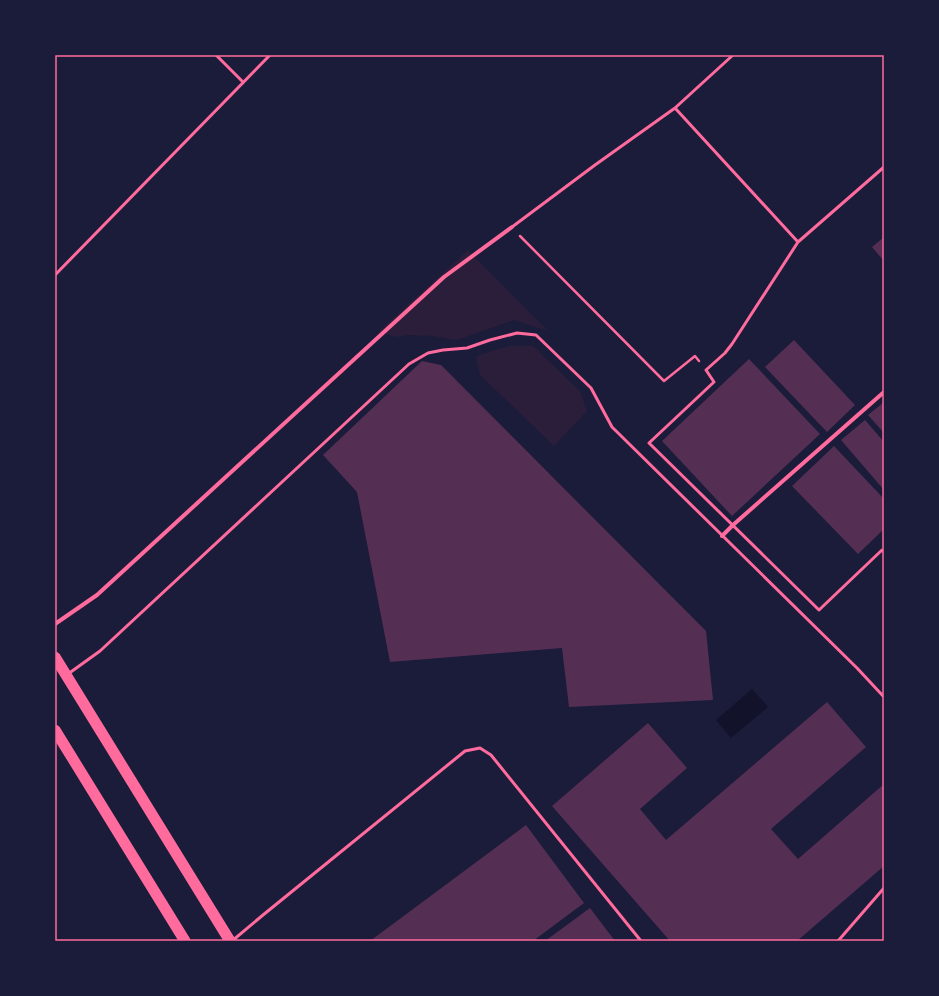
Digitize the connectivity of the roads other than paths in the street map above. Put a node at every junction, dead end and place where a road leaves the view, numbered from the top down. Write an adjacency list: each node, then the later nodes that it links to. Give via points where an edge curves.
1 (216, 55): 4 (lane)
2 (270, 55): 4 (lane)
3 (733, 55): 5 (lane)
4 (243, 82): 9 (lane)
5 (675, 108): 7 (lane); 8 (lane)
6 (884, 168): 8 (lane)
7 (512, 227): 14 (street, via 444,277 97,595)
8 (798, 242): 11 (lane, via 732,344 706,370 714,382 649,443)
9 (55, 275)
10 (884, 392): 11 (street)
11 (732, 525): 12 (street); 13 (lane, via 819,610 882,550)
12 (722, 536): 16 (lane, via 612,427 591,388 536,335 517,333 467,348 428,353 409,364 100,650); 17 (lane)
13 (884, 552)
14 (55, 624)
15 (55, 657): 16 (highway)
16 (66, 675): 21 (highway)
17 (884, 697)
18 (55, 730): 20 (highway)
19 (884, 888): 23 (lane)
20 (185, 941)
21 (231, 941): 22 (lane, via 465,751 480,748 491,755)
22 (641, 941)
23 (838, 941)

